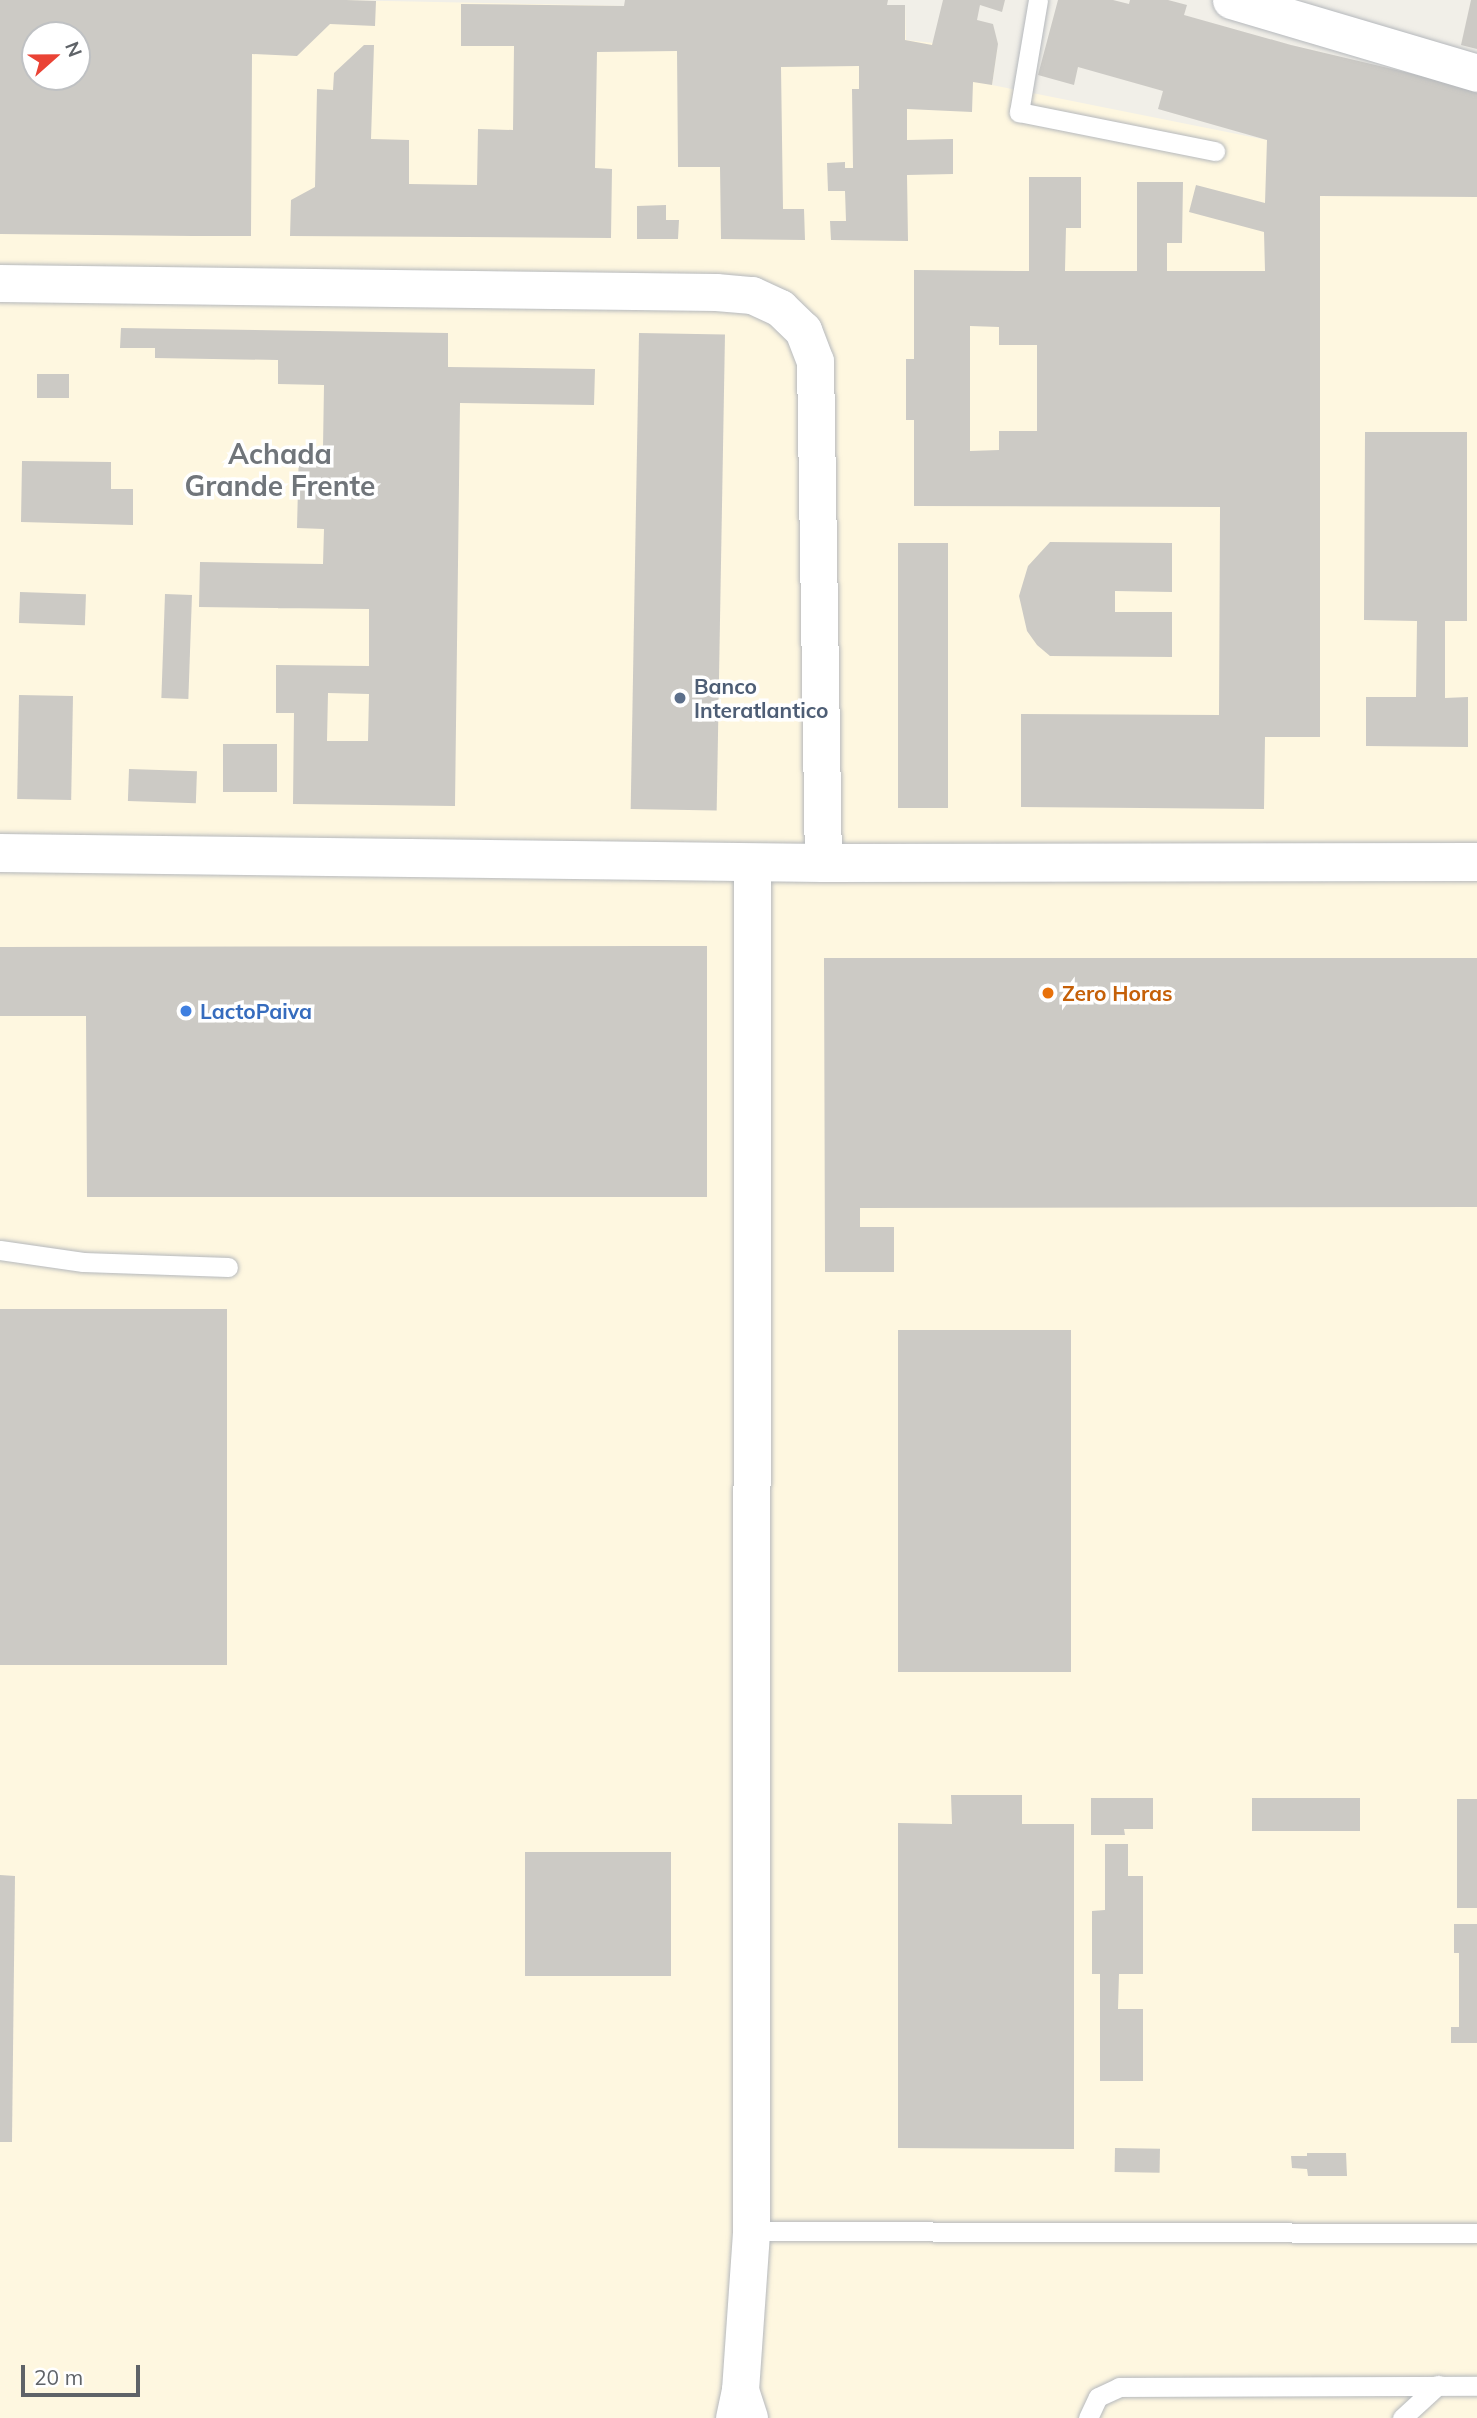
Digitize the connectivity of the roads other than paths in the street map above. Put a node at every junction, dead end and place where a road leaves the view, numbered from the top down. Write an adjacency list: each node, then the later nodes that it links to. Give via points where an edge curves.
1 (1038, 0): 4 (lane, via 1019,112)
2 (1231, 0): 3 (street)
3 (1477, 73)
4 (1215, 151)
5 (0, 283): 9 (street, via 716,292 752,295 780,307 803,330 815,360)
6 (0, 853): 7 (main road)
7 (751, 862): 9 (main road); 12 (street)
8 (1477, 862): 9 (main road)
9 (823, 863)
10 (0, 1250): 11 (lane, via 83,1262)
11 (228, 1266)
12 (751, 2231): 13 (lane); 16 (street)
13 (1477, 2233)
14 (1438, 2385): 15 (lane); 17 (lane, via 1119,2387 1098,2397); 18 (lane)
15 (1477, 2386)
16 (741, 2409)
17 (1088, 2418)
18 (1402, 2418)

